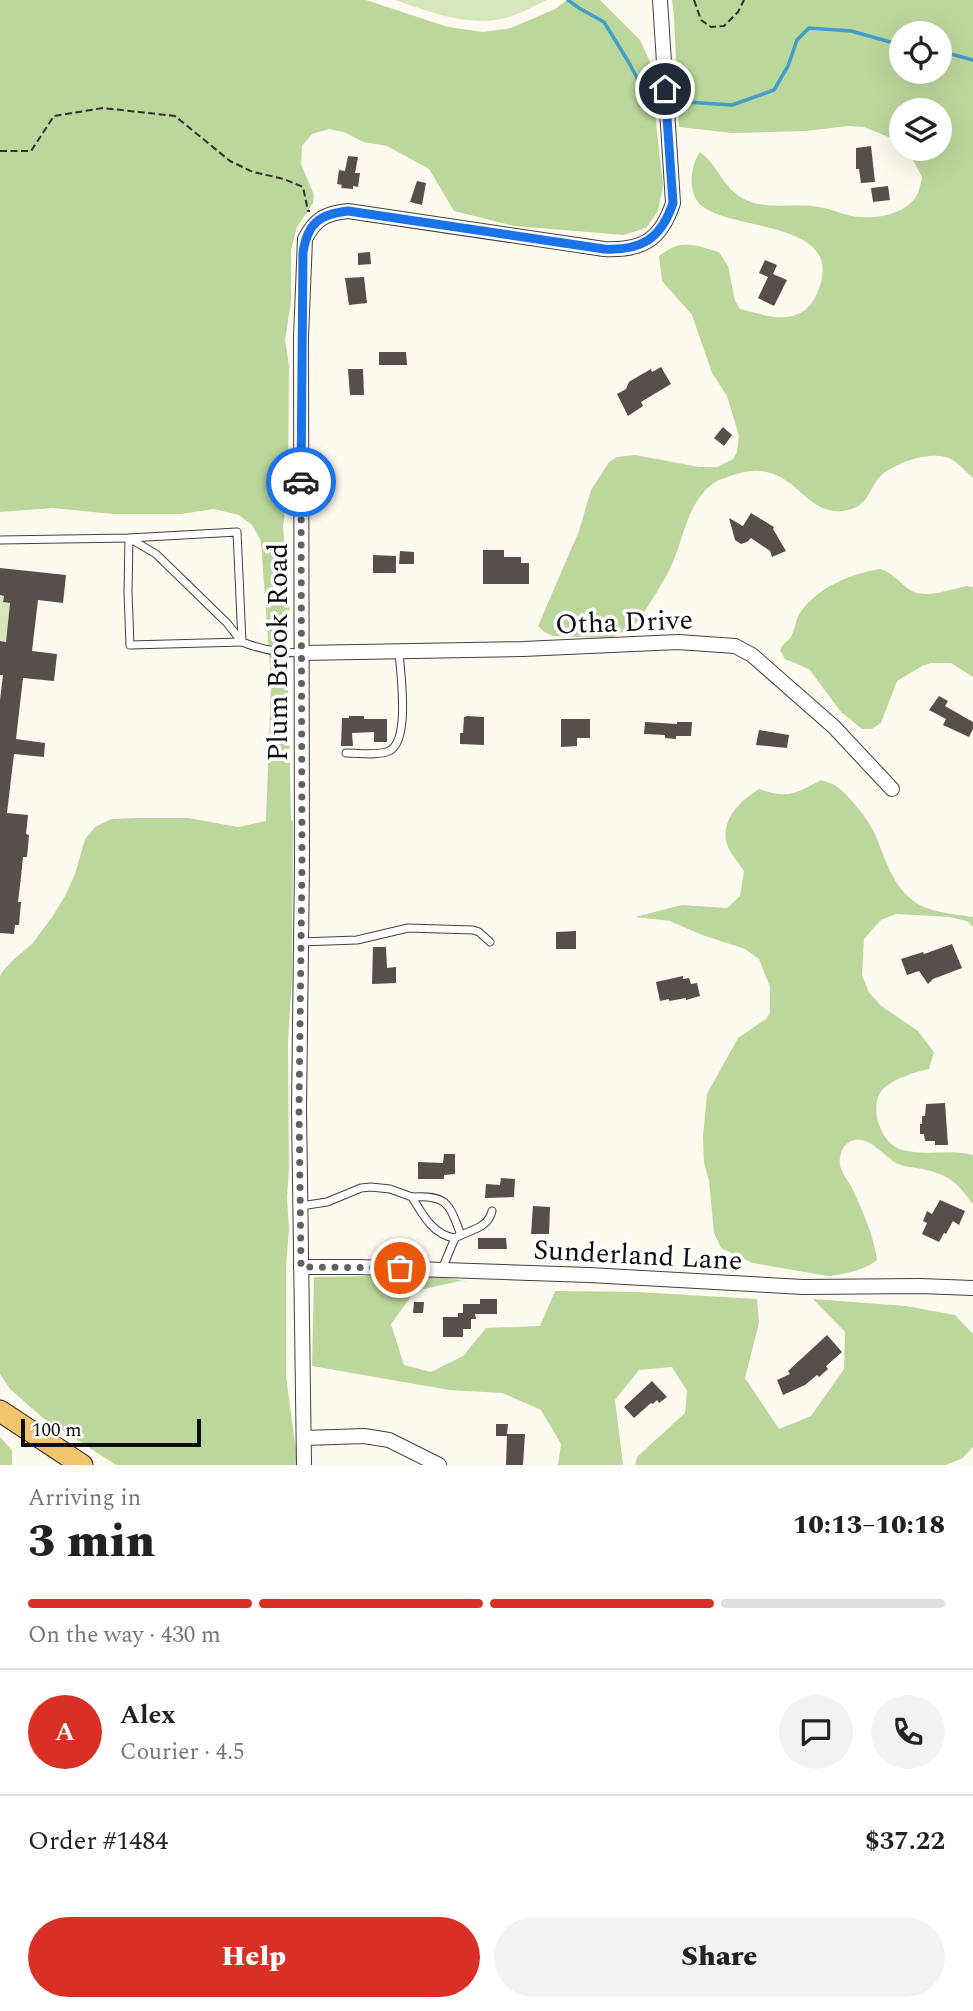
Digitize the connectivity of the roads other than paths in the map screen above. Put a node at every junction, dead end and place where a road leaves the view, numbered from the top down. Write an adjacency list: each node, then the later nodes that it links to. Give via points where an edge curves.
1 (660, 0): 6 (street, Plum Brook Road, via 673,203 661,231 649,240 635,247 604,249 348,211 320,218 311,227 303,253 301,325)
2 (128, 538): 3 (lane); 4 (lane, via 156,554); 4 (lane, via 130,645); 4 (lane, via 237,532)
3 (0, 540)
4 (242, 642): 6 (lane, via 261,650)
5 (399, 651): 6 (street, Otha Drive); 7 (lane, via 402,715 398,741 387,752); 8 (street, Otha Drive, via 678,642 735,646 752,655 834,727)
6 (302, 653): 9 (street, Plum Brook Road)
7 (346, 753)
8 (892, 789)
9 (300, 942): 10 (lane, via 357,940 408,928 473,930); 12 (street, Plum Brook Road)
10 (490, 942)
11 (412, 1197): 12 (lane, via 371,1187); 14 (lane, via 430,1224 447,1237); 14 (lane, via 433,1197 447,1204)
12 (300, 1206): 15 (street, Plum Brook Road)
13 (492, 1211): 14 (lane, via 485,1225)
14 (458, 1237): 16 (lane)
15 (301, 1267): 16 (street, Sunderland Lane); 19 (street, Plum Brook Road)
16 (442, 1270): 17 (street, Sunderland Lane, via 803,1287)
17 (973, 1288)
18 (0, 1411): 20 (main road)
19 (304, 1438): 21 (street, Plum Brook Road); 22 (street, via 389,1440)
20 (82, 1465)
21 (304, 1465)
22 (439, 1465)

